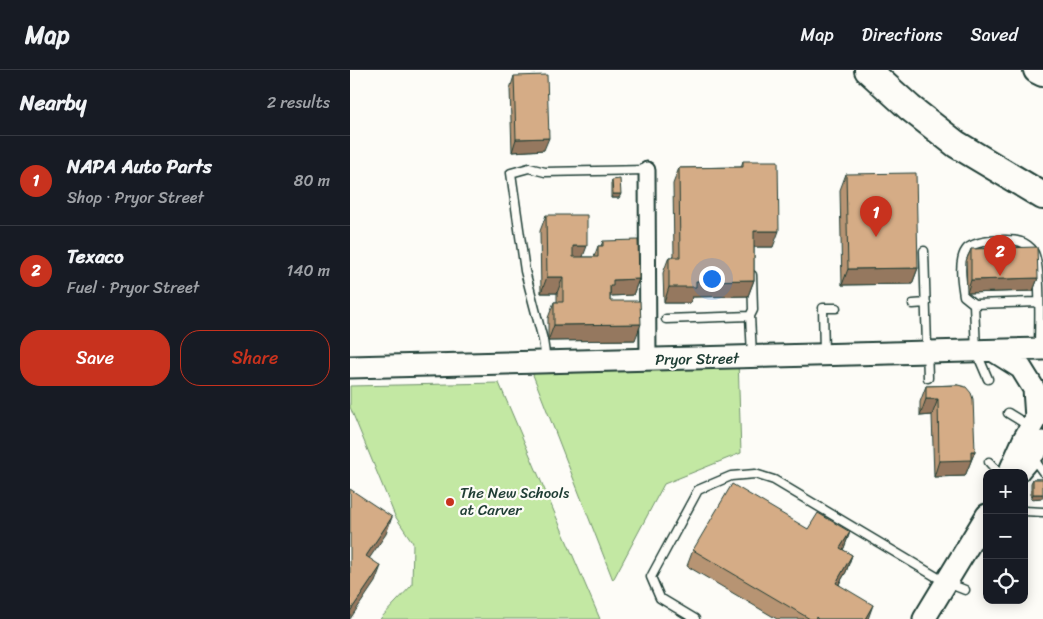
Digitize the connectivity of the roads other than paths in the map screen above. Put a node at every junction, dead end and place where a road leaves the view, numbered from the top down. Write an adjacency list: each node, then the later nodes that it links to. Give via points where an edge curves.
1 (868, 70): 5 (highway, via 956,144)
2 (1037, 70): 3 (highway)
3 (1043, 73)
4 (647, 170): 20 (street); 21 (lane, via 545,172 529,168 511,173 525,271)
5 (1037, 189)
6 (924, 251): 10 (lane)
7 (752, 265): 13 (lane, via 753,310)
8 (1038, 302): 11 (lane); 11 (lane, via 1038,270 1033,251 1020,241 990,241 977,243 964,252 964,296); 15 (lane)
9 (913, 304): 10 (lane)
10 (926, 304): 17 (lane)
11 (974, 304): 16 (lane)
12 (836, 308): 18 (lane, via 823,308)
13 (750, 316): 14 (lane); 19 (lane)
14 (666, 318)
15 (1041, 349): 16 (main road, Pryor Street)
16 (985, 351): 17 (main road, Pryor Street); 24 (lane); 26 (main road, via 1021,368 1034,389)
17 (928, 352): 18 (main road, Pryor Street); 23 (lane)
18 (824, 355): 19 (main road, Pryor Street)
19 (752, 357): 20 (main road, Pryor Street)
20 (648, 360): 21 (main road, Pryor Street)
21 (546, 362): 22 (main road, Pryor Street)
22 (350, 366)
23 (928, 378)
24 (988, 379)
25 (1008, 412): 26 (lane)
26 (1038, 437): 29 (main road, via 1024,439); 30 (main road)
27 (989, 462): 28 (lane)
28 (995, 469)
29 (1012, 469)
30 (1020, 469)
31 (1028, 511): 32 (lane)
32 (1043, 512)
33 (983, 522): 34 (main road)
34 (945, 582): 35 (lane); 36 (lane, via 774,480 755,474 731,476 698,490 651,578 660,598); 37 (main road)
35 (966, 590)
36 (695, 619)
37 (924, 619)

